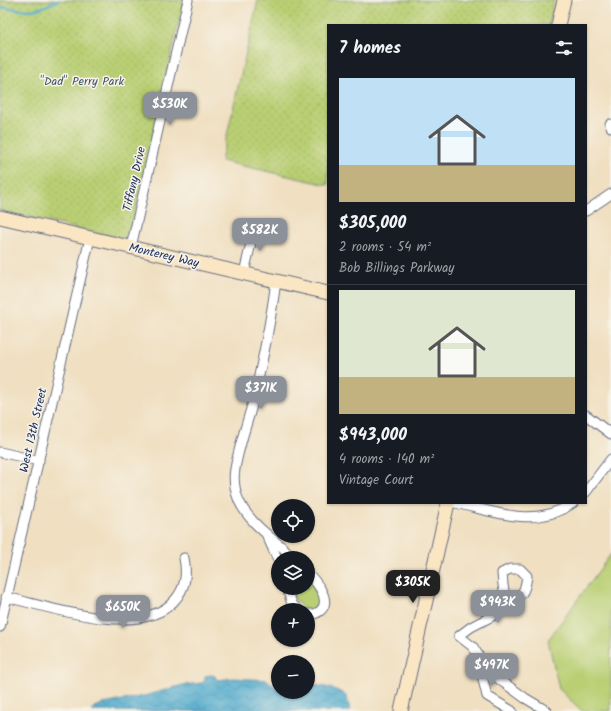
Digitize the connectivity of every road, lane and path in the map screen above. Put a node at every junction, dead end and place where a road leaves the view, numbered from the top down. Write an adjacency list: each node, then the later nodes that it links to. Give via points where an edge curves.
1 (188, 0): 9 (street, Tiffany Drive)
2 (564, 0): 3 (street)
3 (558, 24)
4 (611, 194): 5 (street)
5 (587, 210)
6 (0, 217): 8 (street, Monterey Way)
7 (255, 226): 10 (street)
8 (90, 238): 9 (street, Monterey Way); 17 (street, West 13th Street)
9 (131, 247): 10 (street, Monterey Way)
10 (244, 273): 11 (street, Monterey Way)
11 (276, 281): 12 (street, Monterey Way); 22 (street, via 270,327 234,476 240,503)
12 (327, 293)
13 (587, 416): 14 (street)
14 (611, 434)
15 (0, 452): 17 (street)
16 (611, 459): 18 (street)
17 (38, 461): 27 (street, West 13th Street)
18 (587, 491)
19 (448, 504): 33 (street)
20 (459, 504): 21 (street, via 532,518 556,512)
21 (572, 504)
22 (267, 534): 23 (street); 24 (street)
23 (274, 551)
24 (286, 551)
25 (184, 558): 27 (street, via 186,576 177,598 164,610 140,618 98,618)
26 (315, 582): 29 (street, via 322,592 324,602 323,608)
27 (6, 597): 30 (street, West 13th Street)
28 (506, 601): 32 (street, via 496,614 459,636 473,648)
29 (315, 614)
30 (1, 616): 31 (street, West 13th Street)
31 (0, 627)
32 (482, 661): 34 (street, via 480,667 487,696); 35 (street, via 496,677)
33 (401, 711)
34 (512, 711)
35 (547, 711)

